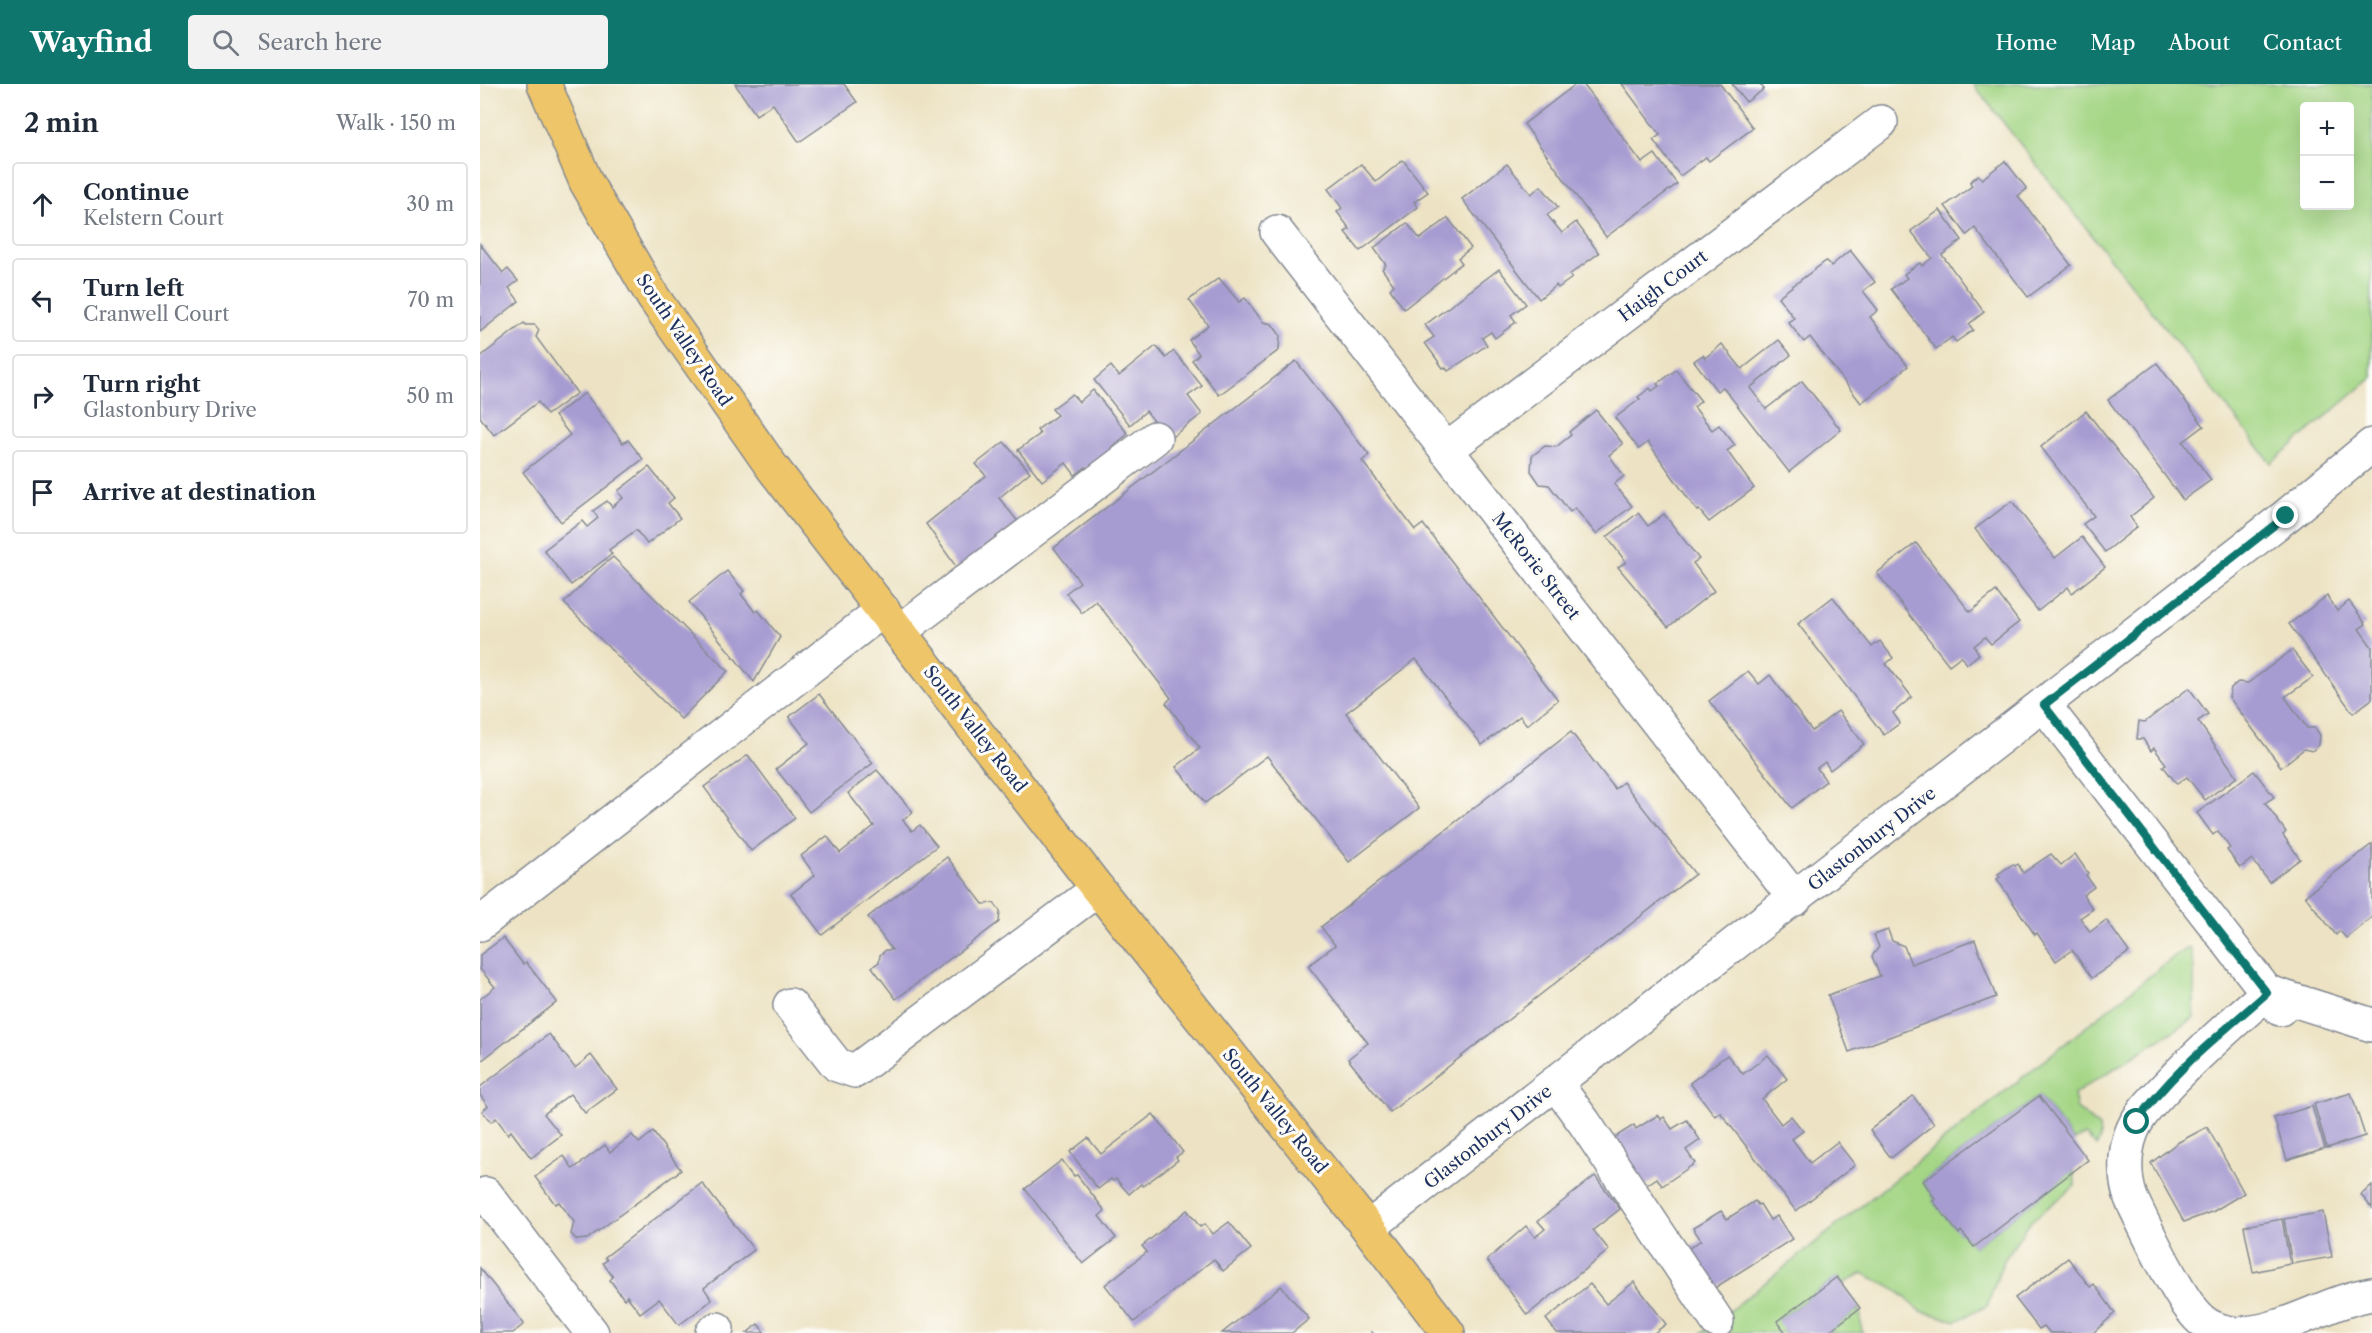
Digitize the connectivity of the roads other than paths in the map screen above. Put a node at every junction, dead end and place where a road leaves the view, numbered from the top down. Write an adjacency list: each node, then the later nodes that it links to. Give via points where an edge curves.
1 (544, 88): 7 (main road, South Valley Road, via 586,182 653,297 772,466)
2 (1881, 122): 6 (street, Haigh Court)
3 (1277, 232): 6 (street, McRorie Street)
4 (1155, 438): 7 (street)
5 (2372, 445): 8 (street, Glastonbury Drive)
6 (1446, 450): 10 (street, McRorie Street)
7 (892, 620): 9 (main road, South Valley Road); 11 (street)
8 (2044, 705): 10 (street, Glastonbury Drive); 12 (street)
9 (1098, 889): 13 (street, via 855,1071 837,1065); 17 (main road, South Valley Road)
10 (1796, 898): 15 (street, Glastonbury Drive)
11 (480, 924)
12 (2271, 998): 14 (street); 22 (street, via 2193,1059 2150,1104 2131,1134 2126,1161 2132,1198 2178,1288 2201,1321)
13 (790, 1005)
14 (2372, 1025)
15 (1556, 1084): 17 (street, Glastonbury Drive); 19 (street)
16 (486, 1194): 20 (street)
17 (1368, 1228): 21 (main road, South Valley Road)
18 (2358, 1297): 23 (street, via 2288,1323)
19 (1717, 1321)
20 (592, 1333)
21 (1448, 1333)
22 (2231, 1333)
23 (2246, 1333)

